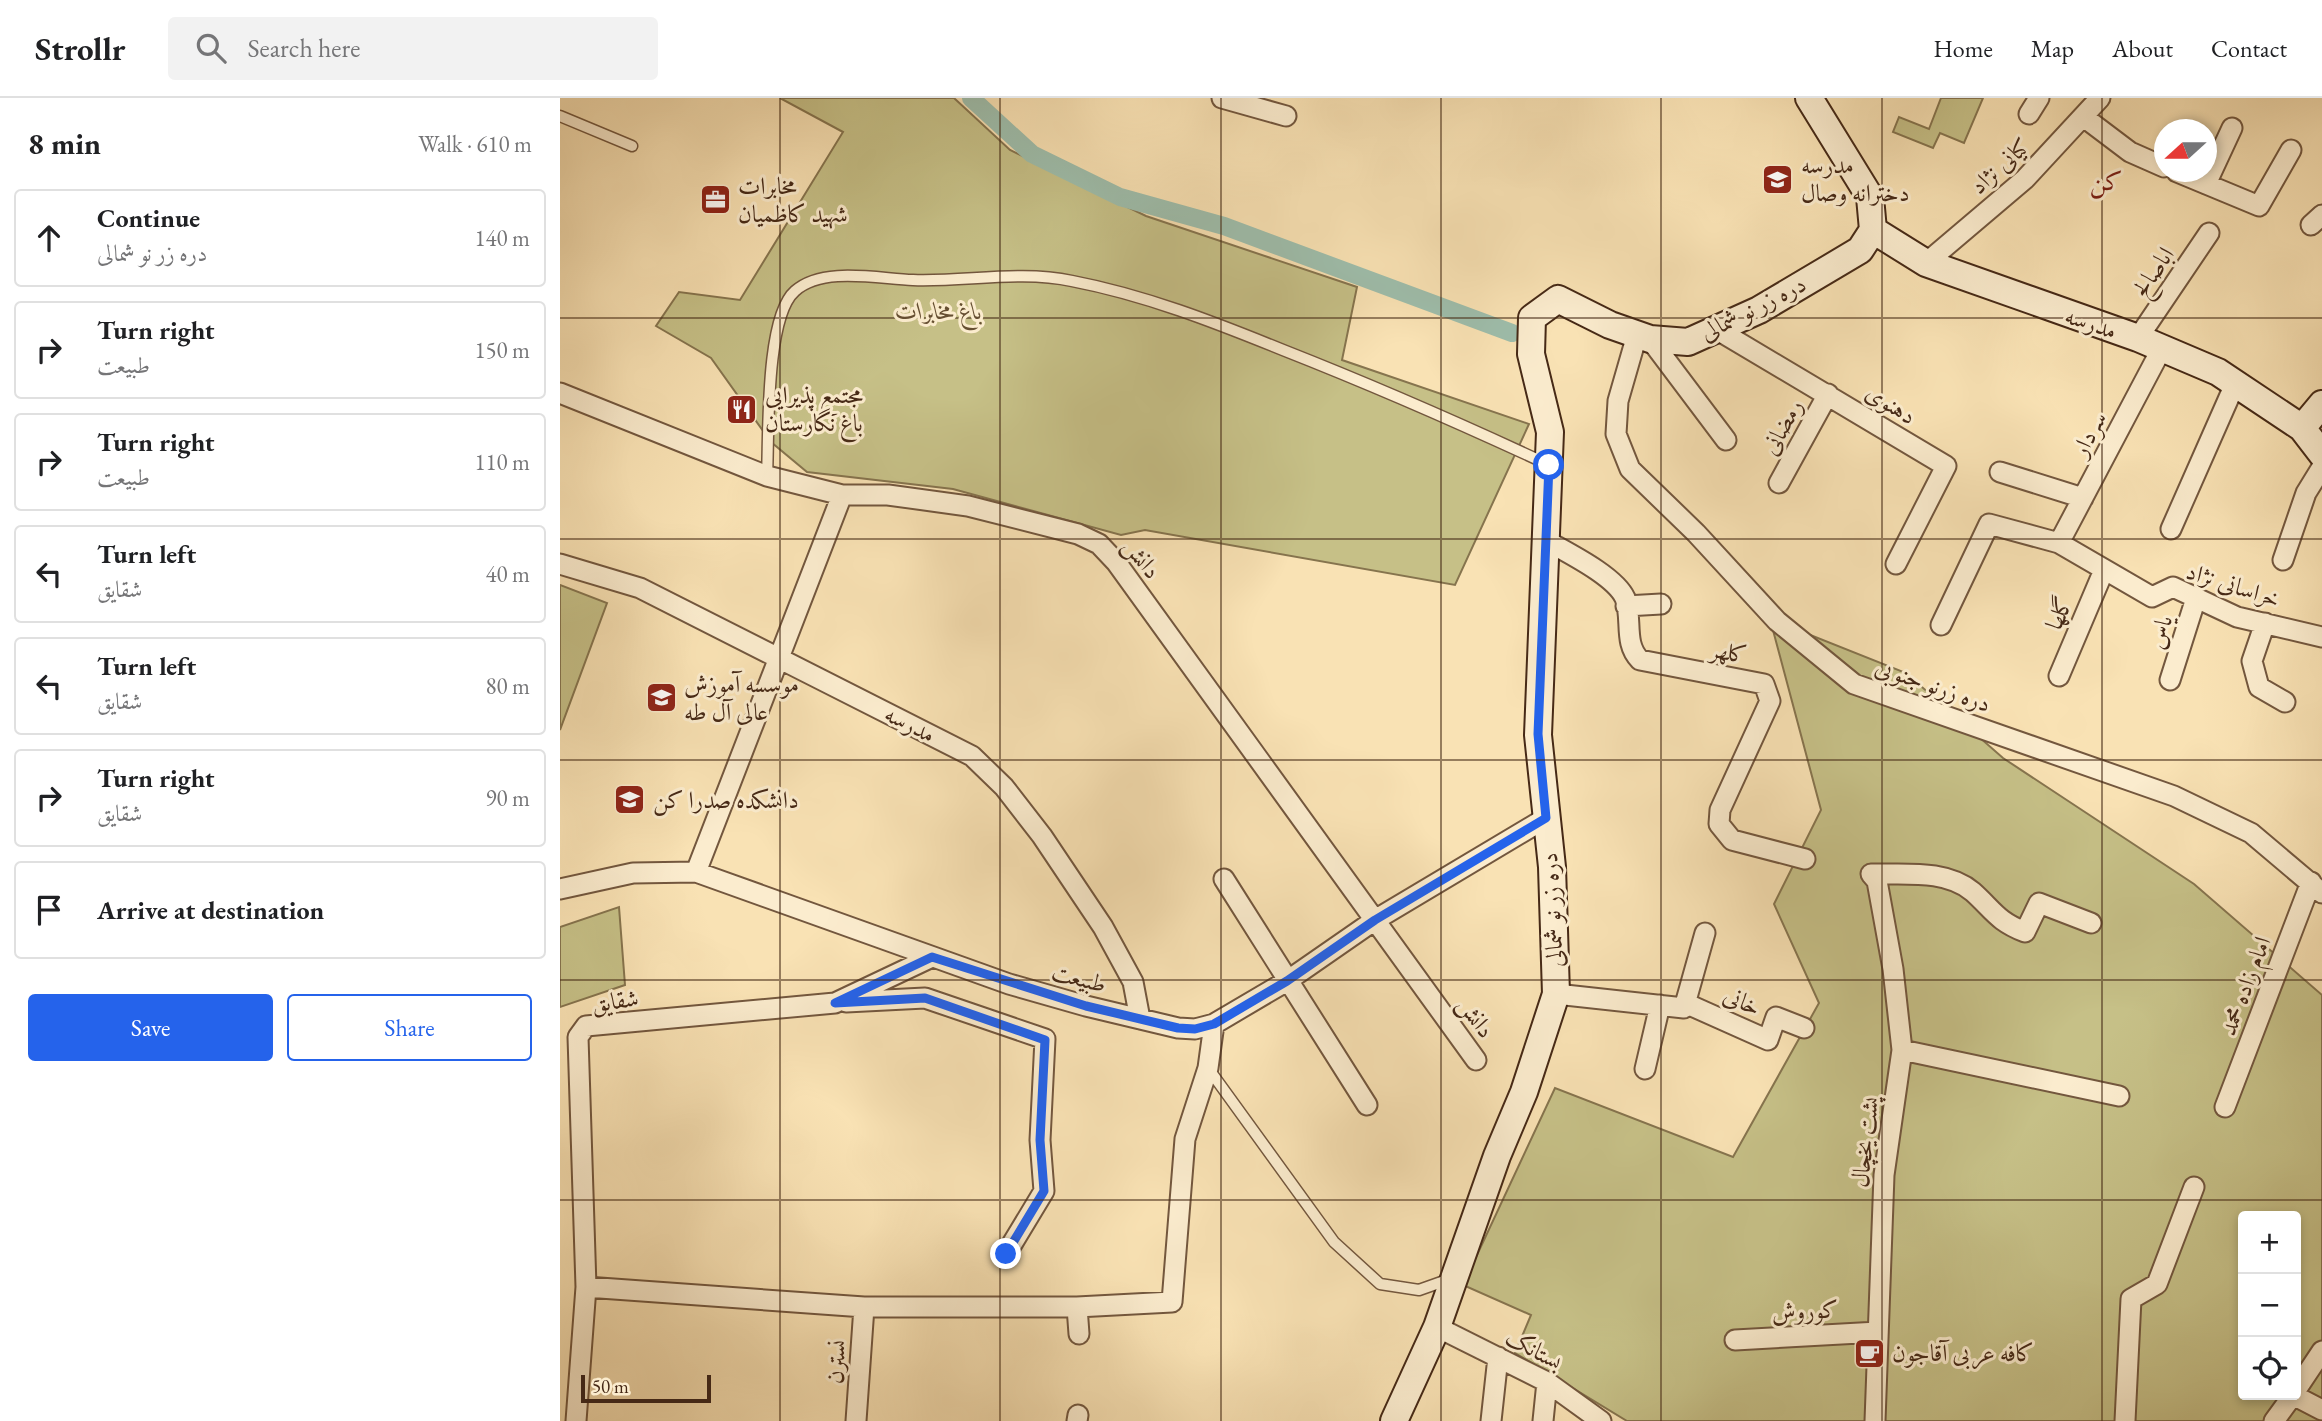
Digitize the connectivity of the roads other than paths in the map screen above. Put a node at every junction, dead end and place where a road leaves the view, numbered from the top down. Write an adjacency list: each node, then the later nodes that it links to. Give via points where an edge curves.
1 (1222, 98): 5 (street)
2 (1809, 98): 14 (street, via 1870,197)
3 (2100, 98): 6 (street, کیانی نژاد)
4 (560, 116): 8 (lane)
5 (1286, 116)
6 (2085, 118): 10 (street, via 2130,152); 15 (street, کیانی نژاد, via 2025,179)
7 (2232, 128): 12 (street)
8 (632, 146)
9 (2291, 150): 12 (street, via 2259,206)
10 (2154, 162)
11 (2201, 182): 12 (street)
12 (2206, 184)
13 (2209, 233): 18 (street, اباصالح)
14 (1866, 240): 15 (street, مدرسه); 16 (street, دره زر نو شمالی, via 1759,310)
15 (1926, 262): 18 (street, مدرسه)
16 (1716, 329): 17 (street, دره زر نو شمالی, via 1688,342); 21 (street, دهنوی)
17 (1644, 337): 24 (street); 26 (street, دره زر نو شمالی, via 1558,299 1532,318 1531,354 1550,432); 54 (street, دره زرنو جنوبی, via 1618,401 1616,434 1630,469 1777,621 1854,684 2174,796 2251,833)
18 (2150, 343): 19 (street, مدرسه); 32 (street, سردار)
19 (2235, 384): 23 (street, مدرسه); 33 (street)
20 (560, 393): 29 (street, دانش)
21 (1828, 394): 30 (street, رمضانی); 38 (street, دهنوی, via 1946,466)
22 (2322, 404): 23 (street)
23 (2302, 428): 25 (street, مدرسه)
24 (1726, 439)
25 (2322, 454)
26 (1549, 465): 29 (lane, via 1436,412 1214,322 1070,280 1000,277 944,282 825,277 793,292 785,305 771,365); 34 (street, دره زر نو شمالی)
27 (2322, 467): 36 (street, via 2306,493)
28 (2000, 472): 32 (street)
29 (767, 476): 31 (street, دانش)
30 (1779, 483)
31 (842, 495): 46 (street); 56 (street, دانش, via 888,495 968,506 1078,534 1099,544)
32 (2083, 498): 35 (street, سردار)
33 (2171, 529)
34 (1547, 541): 42 (street, کلهر, via 1609,580 1624,596); 50 (street, دره زر نو شمالی, via 1538,734)
35 (2059, 543): 39 (street, خراسانی نژاد); 44 (street, via 1989,524)
36 (2283, 560)
37 (560, 564): 46 (street, مدرسه, via 640,588)
38 (1896, 564)
39 (2104, 570): 40 (street, خراسانی نژاد, via 2152,597 2173,587); 47 (street, گلها)
40 (2196, 598): 43 (street, خراسانی نژاد, via 2237,617); 48 (street, یاس)
41 (1661, 604): 42 (street)
42 (1626, 606): 51 (street, کلهر, via 1630,643 1640,660 1764,684 1770,701 1720,810 1719,824 1732,840)
43 (2265, 623): 45 (street, خراسانی نژاد); 49 (street, via 2252,661 2259,687)
44 (1941, 625)
45 (2322, 637)
46 (778, 657): 52 (street); 65 (street, مدرسه, via 972,756 1004,787 1103,927 1133,982)
47 (2059, 676)
48 (2170, 680)
49 (2286, 702)
50 (1546, 818): 56 (street, طبیعت); 61 (street, دره زر نو شمالی)
51 (1805, 859)
52 (695, 872): 55 (street, طبیعت, via 633,873); 59 (street, طبیعت)
53 (1224, 879): 60 (street)
54 (2316, 887): 74 (street, امام زاده محمد)
55 (560, 889)
56 (1375, 920): 60 (street, طبیعت); 69 (street, دانش)
57 (2091, 923): 68 (street, پشت یخچال, via 2039,903 2025,932 2003,923 1971,890 1941,876 1871,874 1877,881 1893,969)
58 (1705, 933): 63 (street, خانی)
59 (932, 957): 62 (street, شقایق); 65 (street, طبیعت, via 1009,984)
60 (1287, 981): 66 (street, طبیعت); 73 (street)
61 (1556, 994): 64 (street, خانی); 77 (street, دره زر نو شمالی)
62 (835, 1003): 76 (street, شقایق, via 925,998 1045,1040 1040,1140 1044,1191); 78 (street, شقایق, via 586,1026 578,1037)
63 (1685, 1003): 64 (street, خانی, via 1684,1007); 67 (street, خانی, via 1768,1040 1776,1017)
64 (1660, 1005): 71 (street)
65 (1140, 1019): 66 (street, طبیعت, via 1178,1028)
66 (1214, 1024): 70 (street)
67 (1804, 1028)
68 (1902, 1050): 72 (street); 82 (street, پشت یخچال, via 1884,1175)
69 (1476, 1060)
70 (1208, 1068): 77 (lane, via 1334,1242 1380,1284 1419,1290); 80 (street, via 1185,1139 1172,1302)
71 (1645, 1069)
72 (2119, 1096)
73 (1367, 1105)
74 (2225, 1107)
75 (2194, 1187): 99 (street, via 2157,1284 2131,1299)
76 (1006, 1254)
77 (1455, 1278): 81 (street, دره زر نو شمالی)
78 (586, 1287): 79 (street); 92 (street, شقایق)
79 (864, 1307): 80 (street); 93 (street, نسترن)
80 (1077, 1307): 83 (street)
81 (1437, 1327): 86 (street, بستانک); 94 (street, دره زر نو شمالی)
82 (1878, 1332): 84 (street, کوروش); 98 (street, پشت یخچال)
83 (1079, 1334)
84 (1735, 1340)
85 (2322, 1351): 88 (street)
86 (1498, 1357): 87 (street, بستانک); 95 (street)
87 (1547, 1382): 96 (street); 97 (street, بستانک)
88 (2301, 1382)
89 (2301, 1399): 91 (street)
90 (2289, 1400): 100 (street)
91 (2322, 1410)
92 (576, 1421)
93 (856, 1421)
94 (1394, 1421)
95 (1490, 1421)
96 (1543, 1421)
97 (1601, 1421)
98 (1875, 1421)
99 (2125, 1421)
100 (2274, 1421)

